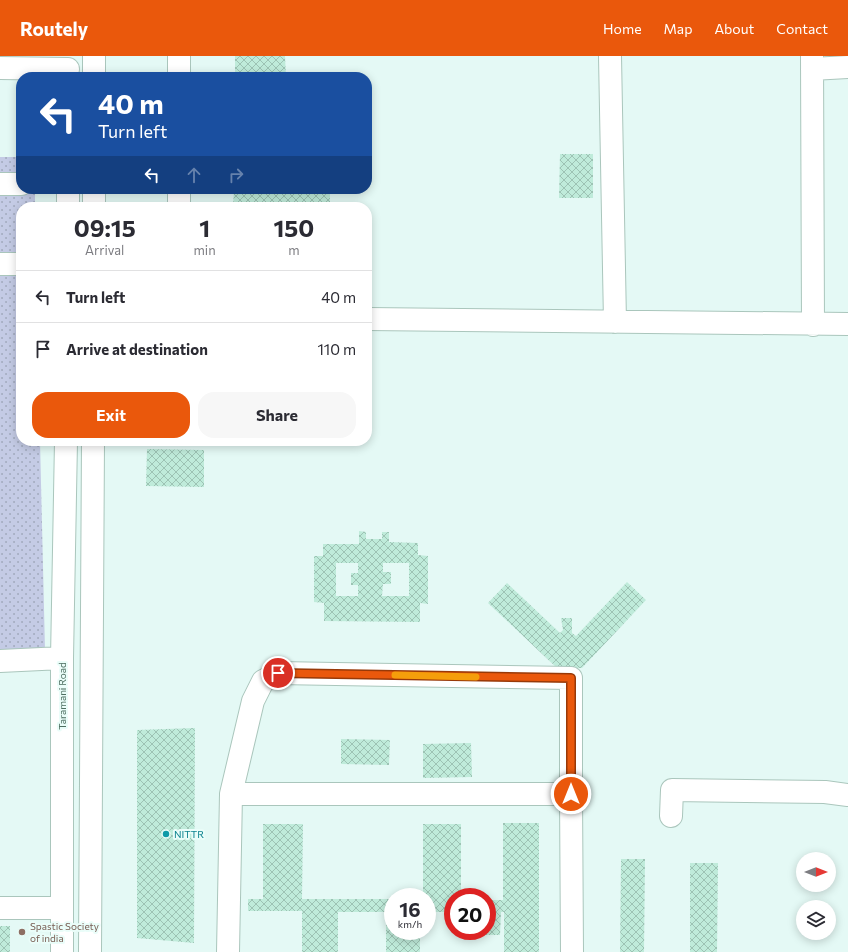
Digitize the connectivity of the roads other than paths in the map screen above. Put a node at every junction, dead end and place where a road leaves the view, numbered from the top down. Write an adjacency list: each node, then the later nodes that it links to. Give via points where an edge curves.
1 (94, 56): 8 (street)
2 (179, 56): 9 (street)
3 (610, 56): 15 (street)
4 (812, 62): 6 (street); 17 (street)
5 (69, 67): 7 (street)
6 (848, 67)
7 (0, 68)
8 (94, 72)
9 (179, 72)
10 (0, 184): 11 (street)
11 (16, 184)
12 (0, 264): 13 (street)
13 (16, 264)
14 (372, 319): 15 (street)
15 (615, 322): 17 (street)
16 (848, 324): 17 (street)
17 (813, 325)
18 (66, 446): 20 (street, Taramani Road)
19 (93, 446): 29 (street)
20 (62, 658): 21 (street); 27 (street, Taramani Road)
21 (0, 661)
22 (231, 794): 23 (street); 23 (street, via 253,701 263,681 278,673 571,678); 30 (street)
23 (571, 794): 31 (street)
24 (848, 795): 25 (street, via 826,792 672,790)
25 (671, 816)
26 (0, 908): 27 (street)
27 (62, 908): 28 (street, Taramani Road)
28 (62, 952)
29 (90, 952)
30 (228, 952)
31 (572, 952)

